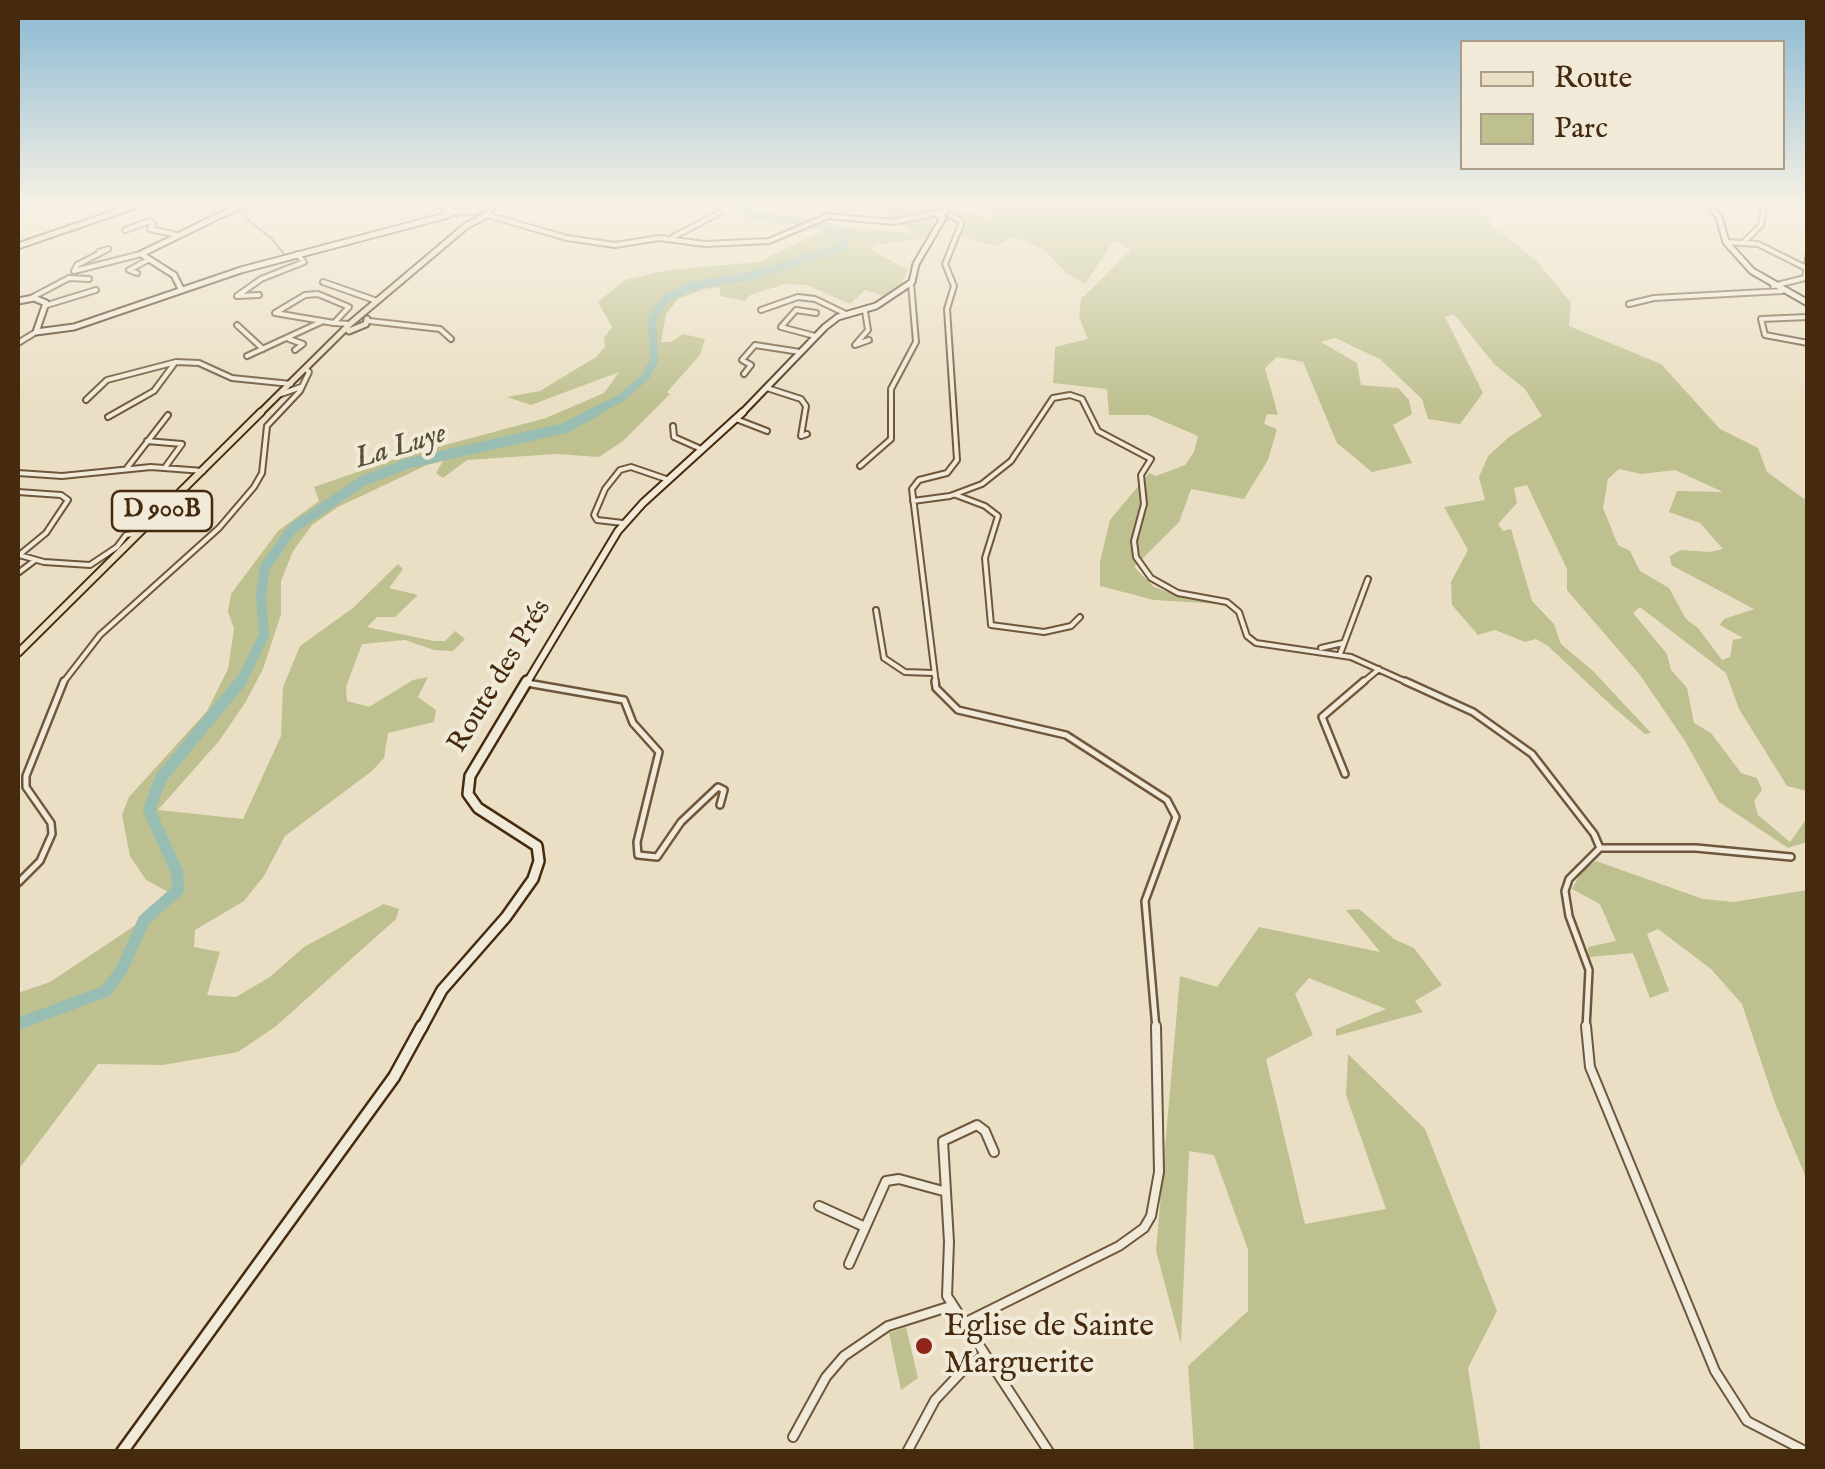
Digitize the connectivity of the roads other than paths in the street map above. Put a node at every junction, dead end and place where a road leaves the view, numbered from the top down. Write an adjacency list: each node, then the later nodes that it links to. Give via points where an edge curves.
1 (134, 272): 10 (street)
2 (168, 272): 15 (street)
3 (239, 272): 15 (street)
4 (280, 272): 18 (street, via 237,296)
5 (413, 272): 21 (main road, D 900B)
6 (914, 272): 13 (street)
7 (948, 272): 69 (street, via 954,286 946,310 957,460 948,473 915,482)
8 (1753, 272): 14 (street)
9 (1805, 272): 14 (street, via 1804,278)
10 (137, 273)
11 (89, 279): 19 (street, via 68,278)
12 (324, 282): 21 (street)
13 (910, 283): 26 (street, Route des Prés); 61 (street, via 916,342 890,390 891,439)
14 (1773, 286): 17 (street)
15 (181, 289): 34 (street, via 78,326)
16 (96, 290): 24 (street)
17 (1782, 291): 22 (street); 23 (street)
18 (258, 295)
19 (31, 298): 20 (street); 24 (street)
20 (18, 301)
21 (378, 302): 31 (main road, D 900B)
22 (1808, 303)
23 (1629, 304)
24 (47, 305): 34 (street)
25 (761, 310): 28 (street, via 804,298)
26 (865, 311): 28 (street, Route des Prés); 38 (street, via 868,330 854,345)
27 (816, 313): 35 (street, via 796,310 781,327)
28 (846, 314): 35 (street, Route des Prés)
29 (1808, 317): 40 (street, via 1761,319 1765,335)
30 (322, 322): 32 (street); 32 (street, via 276,313 318,294 350,307); 36 (street)
31 (359, 322): 32 (street); 37 (street, via 440,329); 46 (main road, D 900B)
32 (334, 323)
33 (237, 324): 41 (street)
34 (36, 332): 39 (street)
35 (815, 336): 43 (street, Route des Prés)
36 (289, 339): 41 (street); 42 (street, via 304,344)
37 (451, 340)
38 (869, 340)
39 (18, 343)
40 (1808, 343)
41 (263, 350): 44 (street)
42 (295, 350)
43 (800, 352): 47 (street, via 755,345 742,360 751,365); 50 (street, Route des Prés)
44 (247, 356)
45 (176, 362): 48 (street, via 232,378); 52 (street, via 107,380); 54 (street, via 154,391)
46 (306, 369): 48 (main road, D 900B); 49 (street)
47 (744, 374)
48 (291, 384): 51 (main road, D 900B)
49 (303, 385): 51 (street); 89 (street, via 267,426 254,488 100,635 60,687 26,776 52,834 40,861)
50 (766, 388): 55 (street, Route des Prés); 58 (street, via 802,399 801,436)
51 (281, 394): 64 (main road, D 900B)
52 (86, 400)
53 (168, 415): 59 (street)
54 (108, 417)
55 (736, 420): 57 (street); 60 (street, Route des Prés)
56 (673, 426): 60 (street, via 674,437)
57 (767, 431)
58 (807, 434)
59 (147, 441): 62 (street, via 182,444); 63 (street)
60 (704, 450): 66 (street, Route des Prés)
61 (860, 466)
62 (165, 467): 63 (street); 64 (street)
63 (126, 469): 65 (street)
64 (203, 471): 71 (main road, D 900B)
65 (18, 474)
66 (670, 480): 70 (street, Route des Prés); 70 (street, via 631,467 620,470 594,516)
67 (18, 492): 72 (street, via 68,500)
68 (956, 494): 69 (street); 77 (street, via 998,516 986,558 991,626 1044,632); 79 (street, via 1011,461 1054,398 1078,397 1098,431 1150,458 1141,475 1144,504 1134,541 1143,571 1170,589 1227,602 1256,642)
69 (912, 501): 83 (street)
70 (623, 523): 84 (street, Route des Prés)
71 (139, 533): 73 (street, via 126,535 95,563); 80 (main road, D 900B)
72 (18, 556): 73 (street)
73 (34, 561): 74 (street)
74 (18, 573)
75 (1368, 579): 78 (street)
76 (876, 610): 83 (street, via 884,658 905,672)
77 (1080, 617)
78 (1343, 643): 79 (street); 81 (street)
79 (1318, 649): 81 (street)
80 (18, 653)
81 (1340, 654): 82 (street)
82 (1378, 668): 85 (street, via 1322,716); 87 (street, via 1441,695 1519,742)
83 (933, 673): 96 (street, via 940,694 958,710 1066,735 1167,800 1176,817 1144,901 1157,1039 1159,1172 1150,1216 1119,1246)
84 (527, 683): 86 (street, via 624,700 633,724 659,752 638,855 657,858 681,822 718,787 724,790); 99 (street, Route des Prés, via 468,785 478,808 537,846 533,878 442,990 394,1077)
85 (1346, 774)
86 (720, 805)
87 (1600, 848): 88 (street); 102 (street, via 1565,890 1589,970 1590,1067 1724,1385 1748,1421)
88 (1791, 857)
89 (18, 883)
90 (994, 1152): 91 (street, via 977,1126 948,1136 941,1151)
91 (943, 1190): 93 (street, via 886,1181); 95 (street)
92 (819, 1206): 93 (street)
93 (865, 1227): 94 (street)
94 (849, 1264)
95 (951, 1306): 96 (street); 98 (street, via 888,1326 844,1356)
96 (964, 1323): 97 (street)
97 (985, 1355): 100 (street, via 935,1400); 101 (street)
98 (793, 1437)
99 (124, 1450)
100 (907, 1452)
101 (1049, 1452)
102 (1806, 1452)

